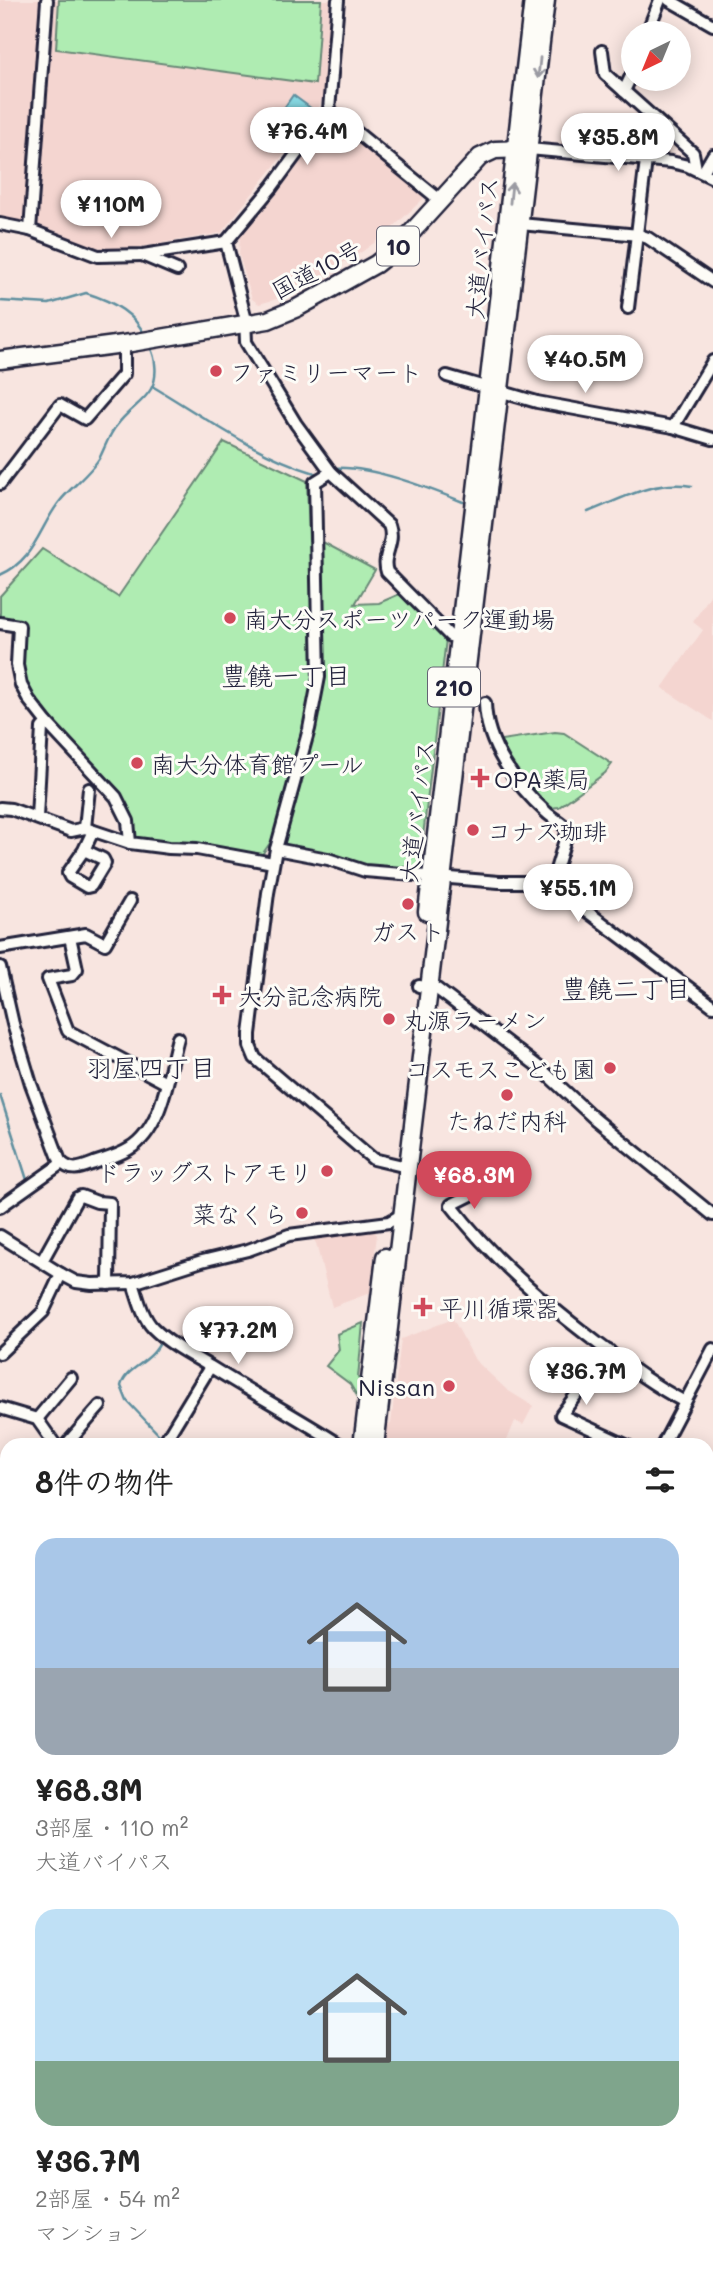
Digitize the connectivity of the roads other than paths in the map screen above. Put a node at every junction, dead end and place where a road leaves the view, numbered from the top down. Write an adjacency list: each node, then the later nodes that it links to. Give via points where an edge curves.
1 (47, 0): 20 (street)
2 (338, 0): 12 (street)
3 (533, 0): 13 (highway)
4 (546, 0): 13 (highway, one-way to 13)
5 (660, 0): 7 (street)
6 (669, 0): 8 (street)
7 (652, 21)
8 (713, 25)
9 (602, 51): 10 (street, via 605,74)
10 (621, 87)
11 (625, 91): 16 (street)
12 (329, 110): 17 (street); 22 (street)
13 (521, 146): 15 (street); 17 (highway, 国道10号 / 10, via 491,144 480,150); 19 (highway, 大道バイパス / 210); 27 (highway, 国道10号 / 10, via 495,150 475,162 410,234 376,264 297,308); 32 (highway, 大道バイパス / 210, one-way to 13)
14 (713, 155): 16 (street)
15 (646, 160): 16 (street); 21 (street)
16 (706, 170)
17 (436, 197): 27 (highway, 国道10号 / 10, via 370,256 298,300)
18 (0, 224): 20 (street)
19 (520, 224): 21 (street); 32 (highway, 大道バイパス / 210)
20 (30, 230): 23 (street, via 98,256)
21 (639, 235): 25 (street); 26 (street)
22 (226, 242): 23 (street); 27 (street)
23 (143, 255): 24 (street)
24 (177, 270)
25 (713, 282)
26 (628, 308)
27 (246, 323): 28 (highway, 国道10号 / 10); 35 (street, via 246,342)
28 (127, 343): 29 (highway, 国道10号 / 10); 36 (street, via 124,374 113,389 85,419 60,405)
29 (0, 360)
30 (713, 361): 33 (street)
31 (447, 376): 32 (street)
32 (494, 391): 33 (street); 38 (highway, 大道バイパス / 210); 49 (highway, 大道バイパス / 210)
33 (673, 427): 34 (street)
34 (713, 439)
35 (331, 472): 38 (street, via 389,525 393,535 384,564 387,572 450,636); 46 (street, via 316,482 319,677)
36 (0, 484)
37 (0, 623): 40 (street, via 19,626 21,685)
38 (460, 637): 49 (highway, 大道バイパス / 210)
39 (485, 703): 50 (street, via 487,721 510,774 568,830)
40 (47, 723): 43 (street, via 42,728); 45 (street, via 116,797 128,821)
41 (89, 789): 44 (street)
42 (0, 808): 43 (street)
43 (37, 817): 44 (street, via 71,831)
44 (89, 829): 45 (street); 47 (street)
45 (130, 843): 48 (street)
46 (276, 849): 48 (street); 49 (street, via 365,872)
47 (85, 850)
48 (274, 863): 60 (street, via 251,1021 250,1046 255,1058 373,1159)
49 (437, 876): 50 (street); 55 (highway, 大道バイパス / 210)
50 (552, 883): 56 (street)
51 (130, 901): 52 (street, via 105,944 86,934)
52 (70, 937): 53 (street); 58 (street, via 77,970 48,979 68,1031)
53 (0, 948)
54 (0, 967): 59 (street, via 31,1084)
55 (424, 987): 60 (highway, 大道バイパス / 210); 63 (street, via 437,989 540,1068)
56 (713, 1006)
57 (178, 1038): 58 (street)
58 (166, 1083): 59 (street, via 151,1126 137,1144 78,1169)
59 (62, 1164): 62 (street)
60 (402, 1166): 64 (highway, 大道バイパス / 210)
61 (483, 1189): 73 (street, via 451,1205 502,1264)
62 (0, 1207)
63 (713, 1215)
64 (395, 1218): 68 (street, via 289,1235); 86 (highway, 大道バイパス / 210); 87 (highway, 大道バイパス / 210)
65 (0, 1236): 66 (street)
66 (42, 1261): 67 (street); 69 (street, via 77,1198 110,1203)
67 (61, 1274): 69 (street, via 76,1282); 71 (street, via 43,1312)
68 (133, 1283): 69 (street); 75 (street, via 150,1326)
69 (109, 1284)
70 (0, 1338): 71 (street)
71 (11, 1345): 74 (street)
72 (713, 1349): 76 (street)
73 (609, 1352): 78 (street, via 652,1385); 88 (street, via 561,1415)
74 (0, 1353)
75 (210, 1367): 84 (street); 85 (street)
76 (709, 1369): 78 (street)
77 (71, 1378): 81 (street)
78 (685, 1402): 89 (street)
79 (100, 1406): 83 (street)
80 (0, 1408): 81 (street)
81 (37, 1419): 82 (street)
82 (50, 1438)
83 (72, 1438)
84 (167, 1438)
85 (329, 1438)
86 (363, 1438)
87 (376, 1438)
88 (611, 1438)
89 (666, 1438)

